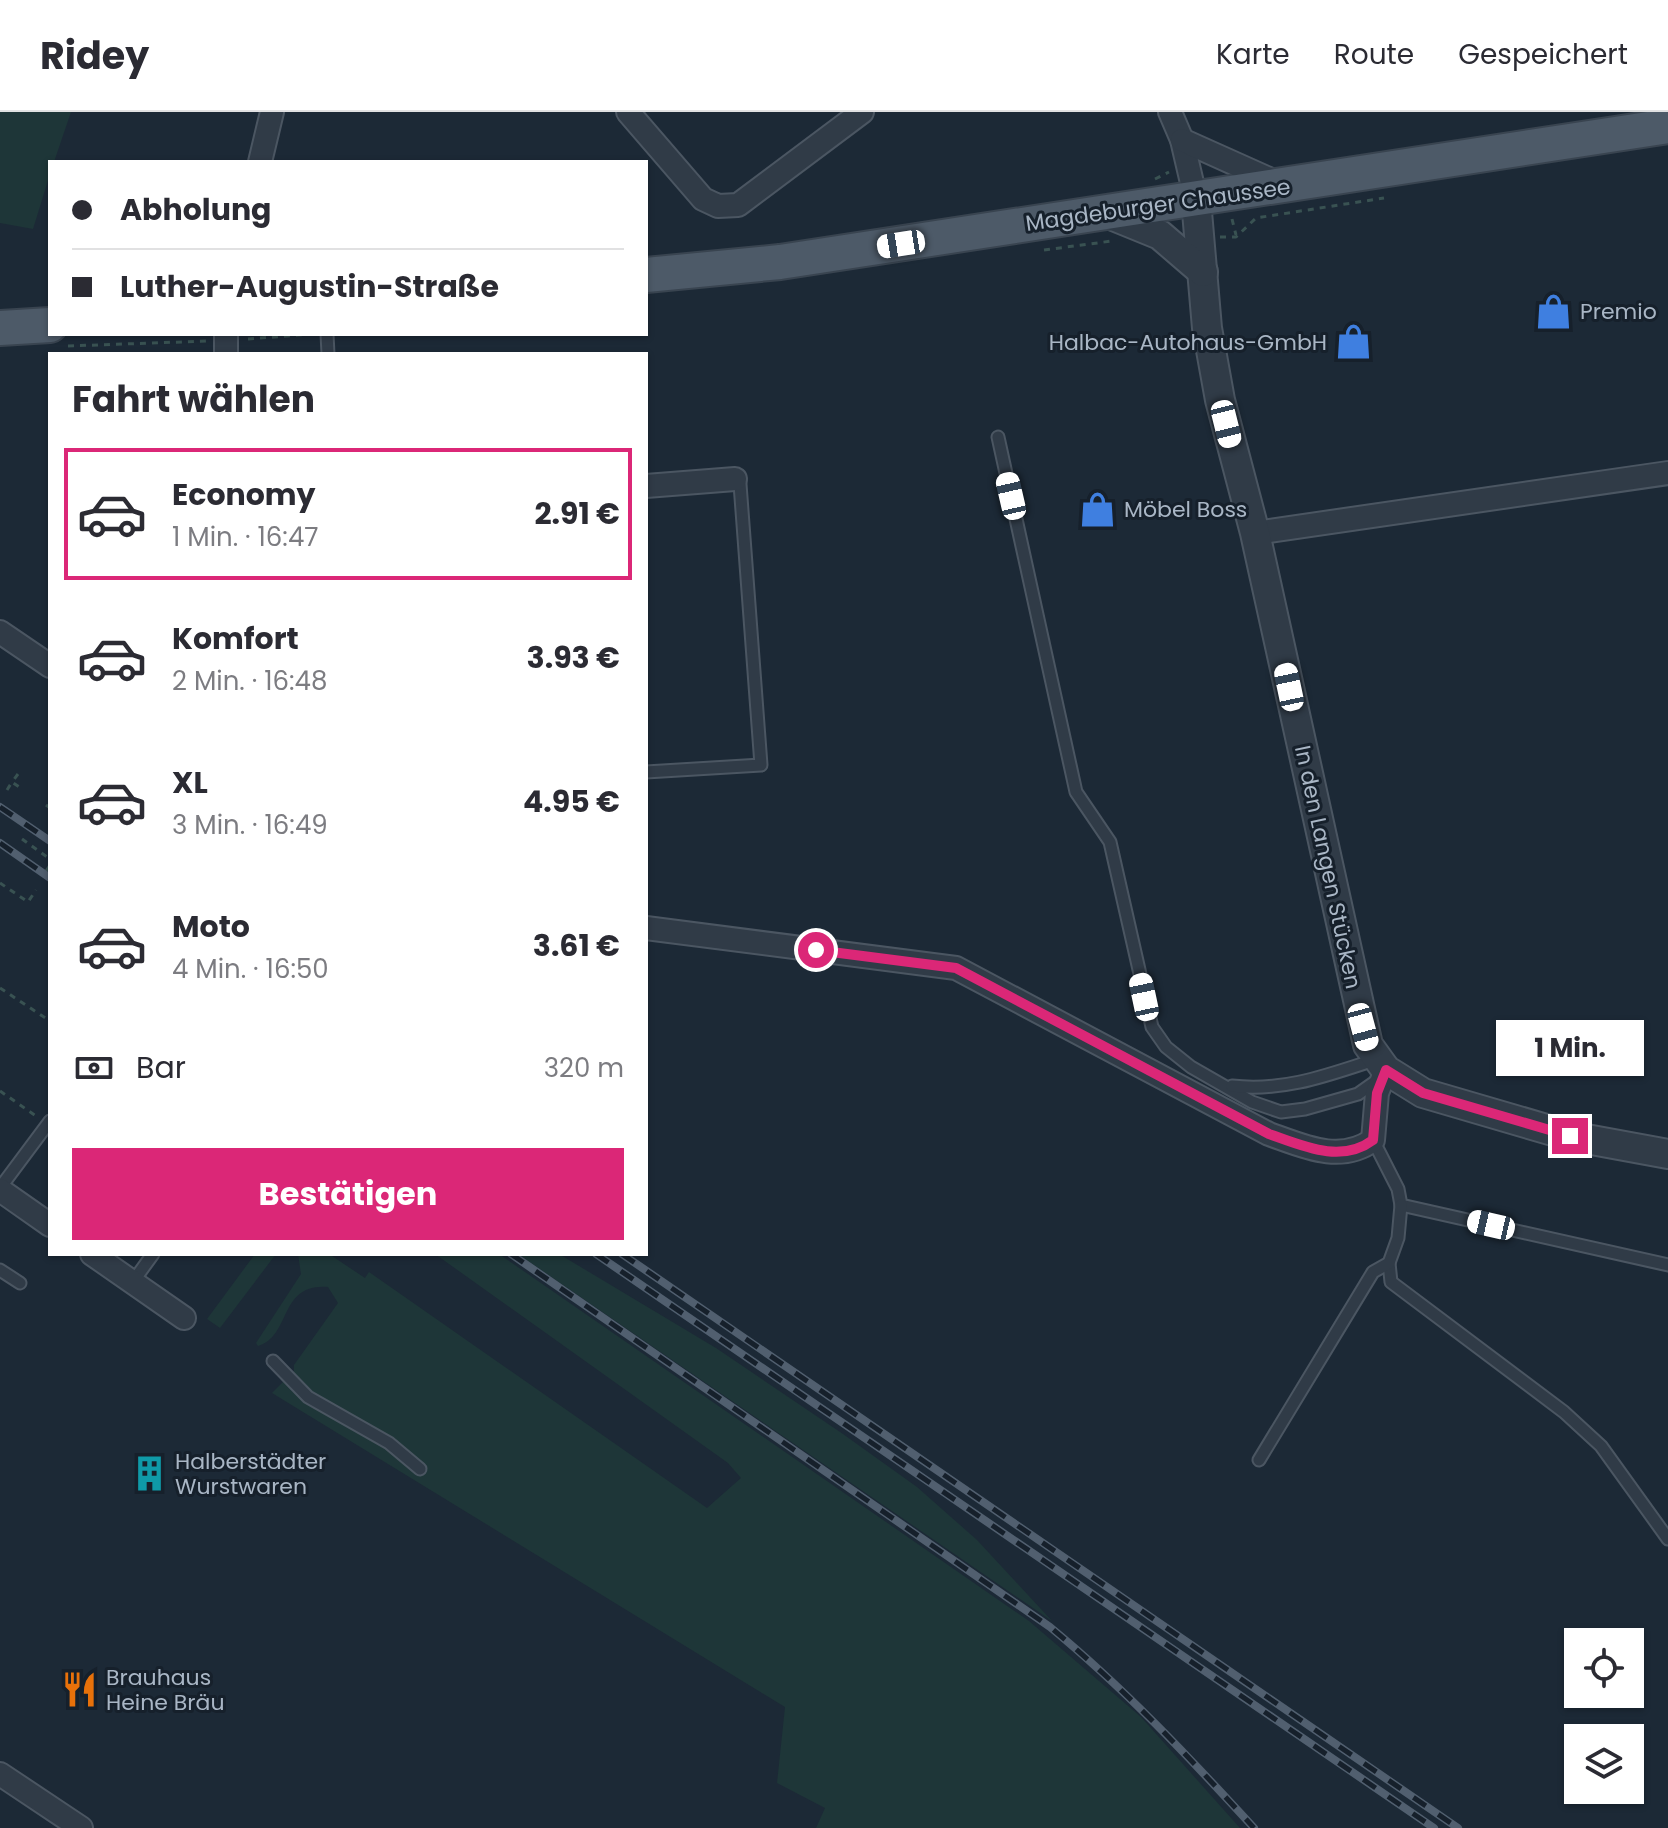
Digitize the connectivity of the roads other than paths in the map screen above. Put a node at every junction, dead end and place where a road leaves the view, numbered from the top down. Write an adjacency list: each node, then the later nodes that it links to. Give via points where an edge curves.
1 (272, 112): 7 (street)
2 (628, 112): 3 (street, via 703,199 718,206 738,205)
3 (862, 112)
4 (1170, 112): 6 (street)
5 (1668, 126): 8 (main road, Magdeburger Chaussee)
6 (1182, 140): 8 (street); 9 (street)
7 (260, 160)
8 (1284, 187): 9 (main road, Magdeburger Chaussee)
9 (1196, 200): 10 (main road, Magdeburger Chaussee); 11 (street, In den Langen Stücken)
10 (1106, 213): 11 (street, via 1160,235); 12 (main road, Magdeburger Chaussee, via 780,262)
11 (1203, 272): 19 (street, In den Langen Stücken, via 1220,400)
12 (648, 275)
13 (0, 328): 14 (main road)
14 (48, 334)
15 (998, 437): 25 (lane, via 1076,792 1110,842 1152,1027 1191,1067)
16 (1668, 473): 19 (street)
17 (735, 479): 18 (street); 22 (lane, via 740,484 761,765)
18 (648, 486)
19 (1255, 533): 24 (street, In den Langen Stücken, via 1363,1027)
20 (0, 632): 21 (street)
21 (48, 665)
22 (648, 772)
23 (648, 928): 27 (street, via 956,968 1269,1134 1337,1153 1360,1150)
24 (1381, 1065): 25 (lane, via 1267,1090); 25 (lane, via 1358,1094 1305,1109 1281,1112); 27 (street); 28 (street, via 1407,1087 1462,1106 1570,1136)
25 (1228, 1086)
26 (48, 1124): 29 (lane)
27 (1373, 1140): 30 (lane)
28 (1668, 1154)
29 (0, 1189): 31 (street)
30 (1401, 1205): 34 (lane); 35 (lane)
31 (48, 1224)
32 (95, 1256): 38 (street)
33 (152, 1256): 38 (lane)
34 (1389, 1263): 41 (lane, via 1373,1272); 43 (lane, via 1391,1282 1564,1412 1601,1446)
35 (1668, 1265)
36 (0, 1270): 37 (lane)
37 (20, 1283)
38 (132, 1283): 39 (street)
39 (184, 1318)
40 (273, 1361): 42 (lane, via 308,1397 389,1443)
41 (1259, 1460)
42 (420, 1469)
43 (1668, 1539)
44 (0, 1774): 45 (street)
45 (81, 1828)

